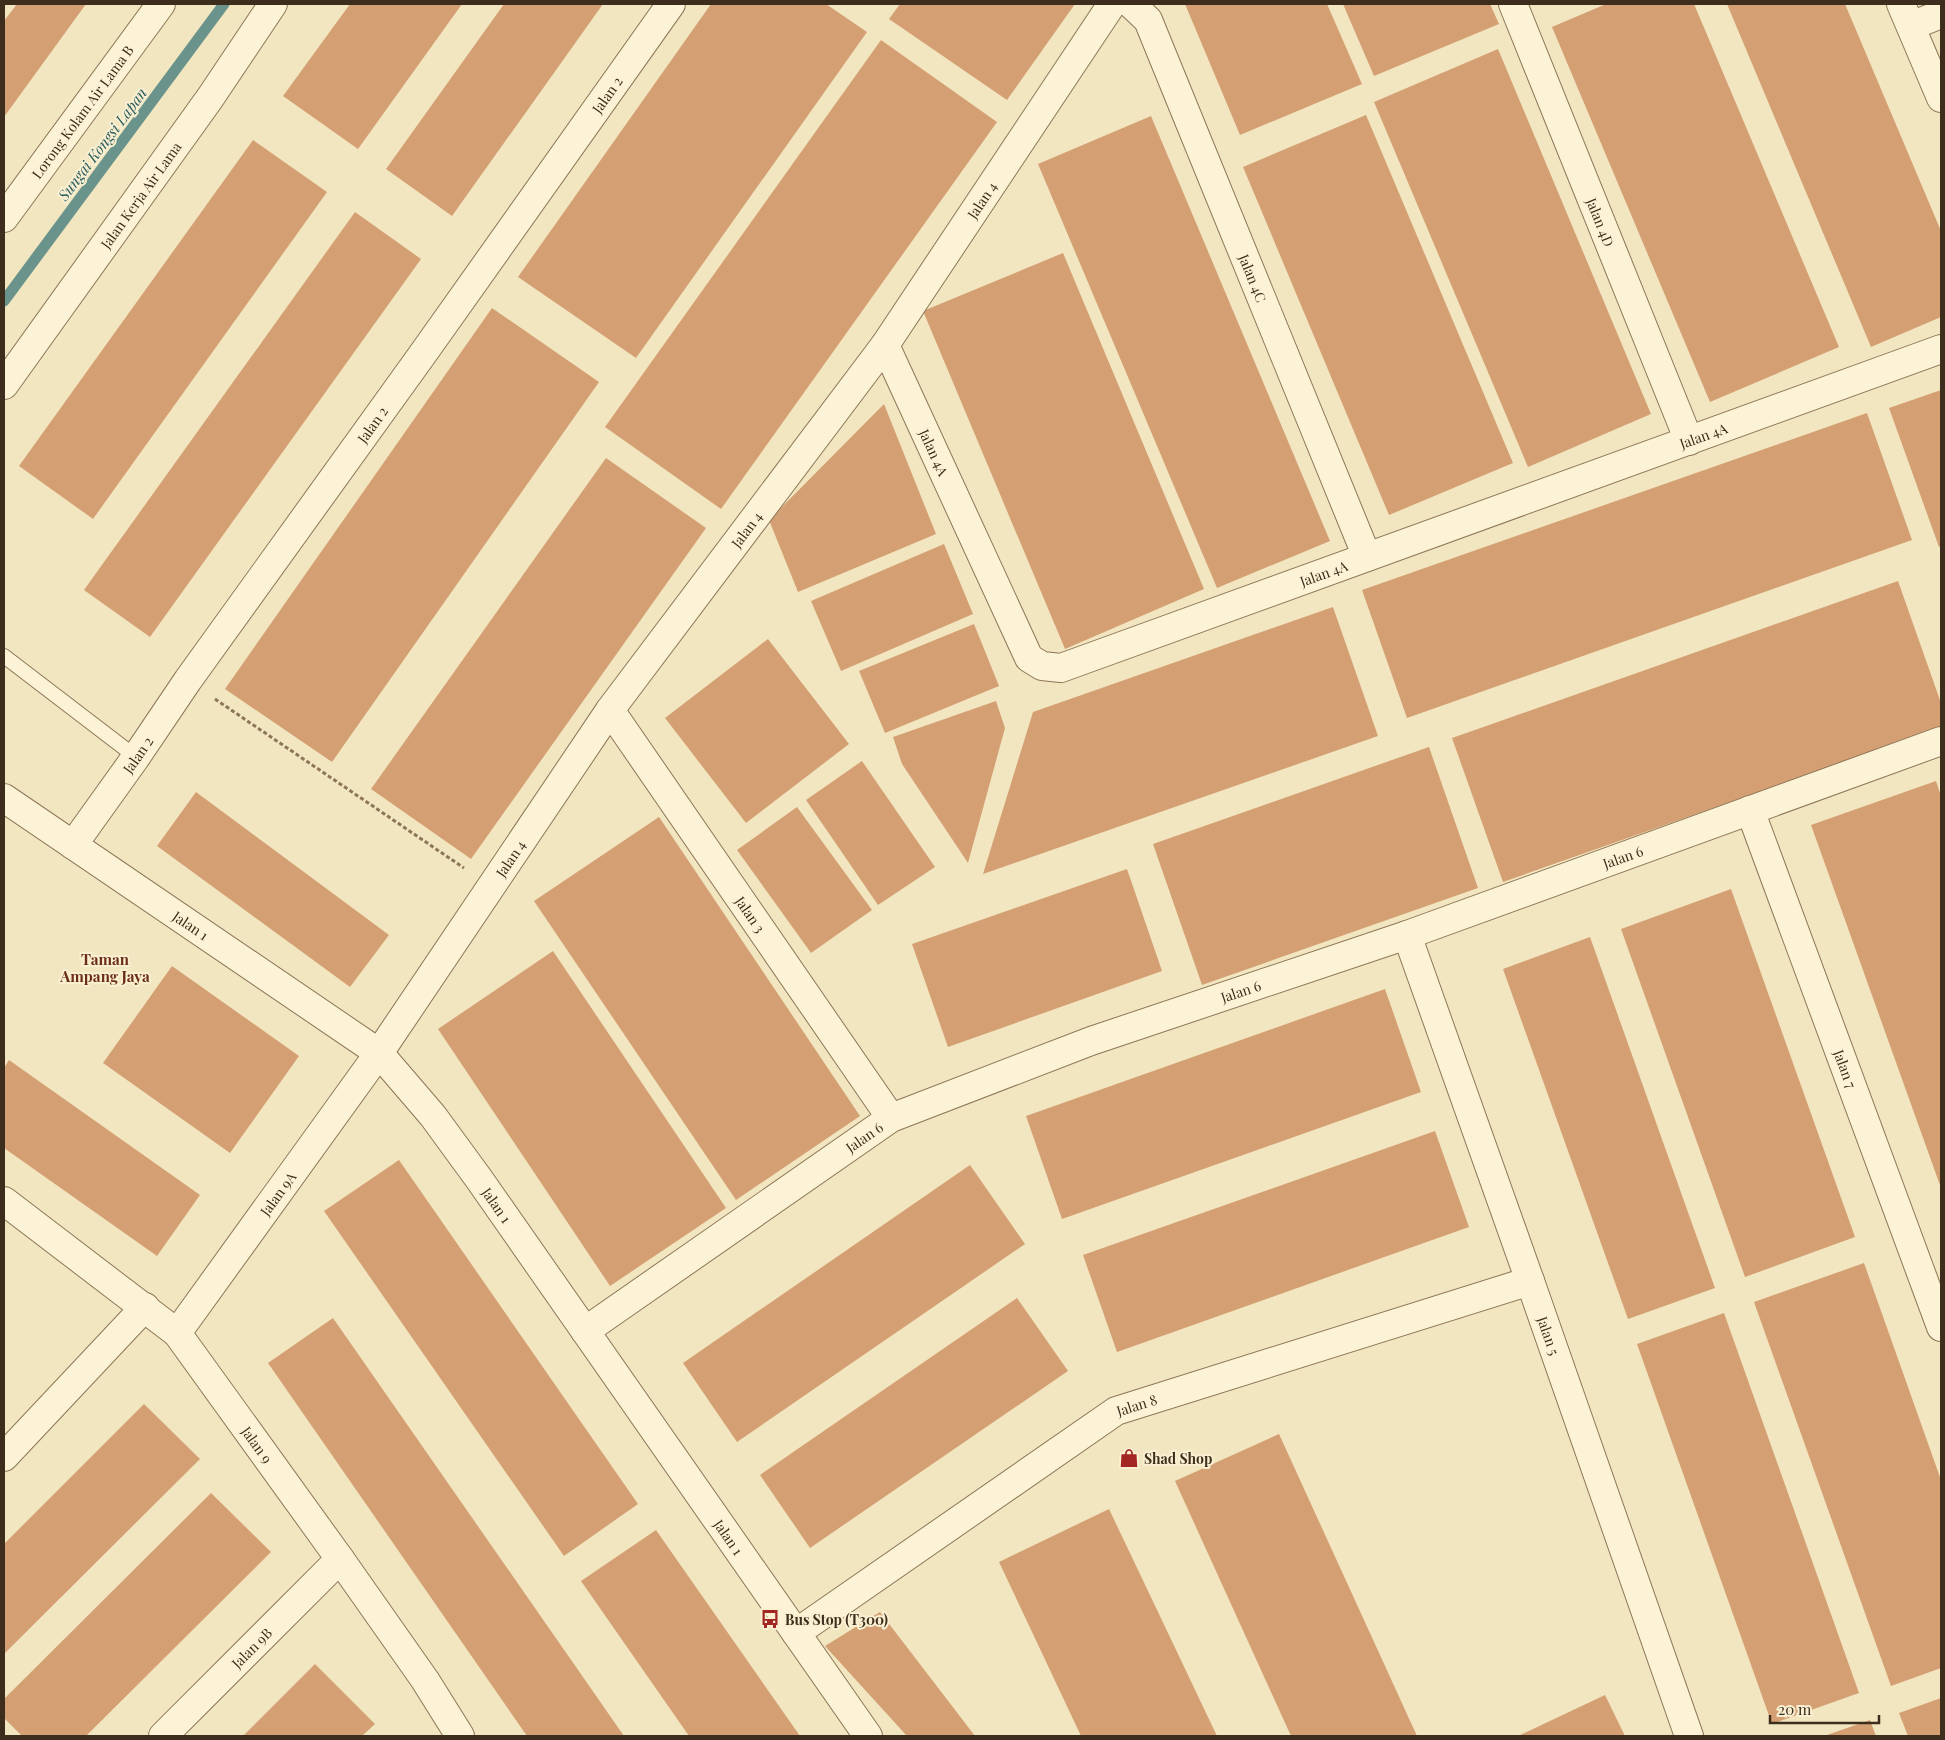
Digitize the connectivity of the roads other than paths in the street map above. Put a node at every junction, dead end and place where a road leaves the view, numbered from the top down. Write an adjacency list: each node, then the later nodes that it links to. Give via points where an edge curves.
1 (161, 4): 10 (street, Lorong Kolam Air Lama B)
2 (273, 4): 13 (street, Jalan Kerja Air Lama, via 210,98)
3 (671, 4): 19 (street, Jalan 2)
4 (1112, 4): 11 (street, Jalan 4)
5 (1132, 4): 15 (street, Jalan 4C, via 1148,20)
6 (1513, 4): 14 (street, Jalan 4D)
7 (1941, 14): 8 (street)
8 (1906, 15): 9 (street)
9 (1941, 98)
10 (4, 218)
11 (885, 345): 15 (street, Jalan 4A, via 1029,658 1042,666 1060,668); 17 (street, Jalan 4)
12 (1941, 350): 14 (street, Jalan 4A)
13 (4, 385)
14 (1689, 441): 15 (street, Jalan 4A)
15 (1367, 557)
16 (4, 656): 19 (lane)
17 (610, 710): 24 (street, Jalan 4); 25 (street, Jalan 3)
18 (1941, 741): 21 (street, Jalan 6)
19 (136, 757): 22 (street, Jalan 2)
20 (4, 798): 22 (street, Jalan 1)
21 (1750, 810): 23 (street, Jalan 6); 29 (street, Jalan 7)
22 (73, 845): 24 (street, Jalan 1)
23 (1407, 935): 25 (street, Jalan 6, via 1091,1042); 27 (street, Jalan 5)
24 (379, 1053): 30 (street, Jalan 1, via 439,1124); 31 (street, Jalan 9A)
25 (892, 1118): 30 (street, Jalan 6)
26 (4, 1201): 28 (street, Jalan 9)
27 (1530, 1281): 34 (street, Jalan 8, via 1116,1411); 38 (street, Jalan 5)
28 (146, 1307): 31 (street, Jalan 9); 32 (street)
29 (1941, 1327)
30 (585, 1332): 34 (street, Jalan 1)
31 (177, 1333): 33 (street, Jalan 9)
32 (4, 1457)
33 (340, 1559): 35 (street, Jalan 9B); 36 (street, Jalan 9)
34 (796, 1633): 37 (street, Jalan 1)
35 (163, 1736)
36 (460, 1736)
37 (868, 1736)
38 (1689, 1736)

